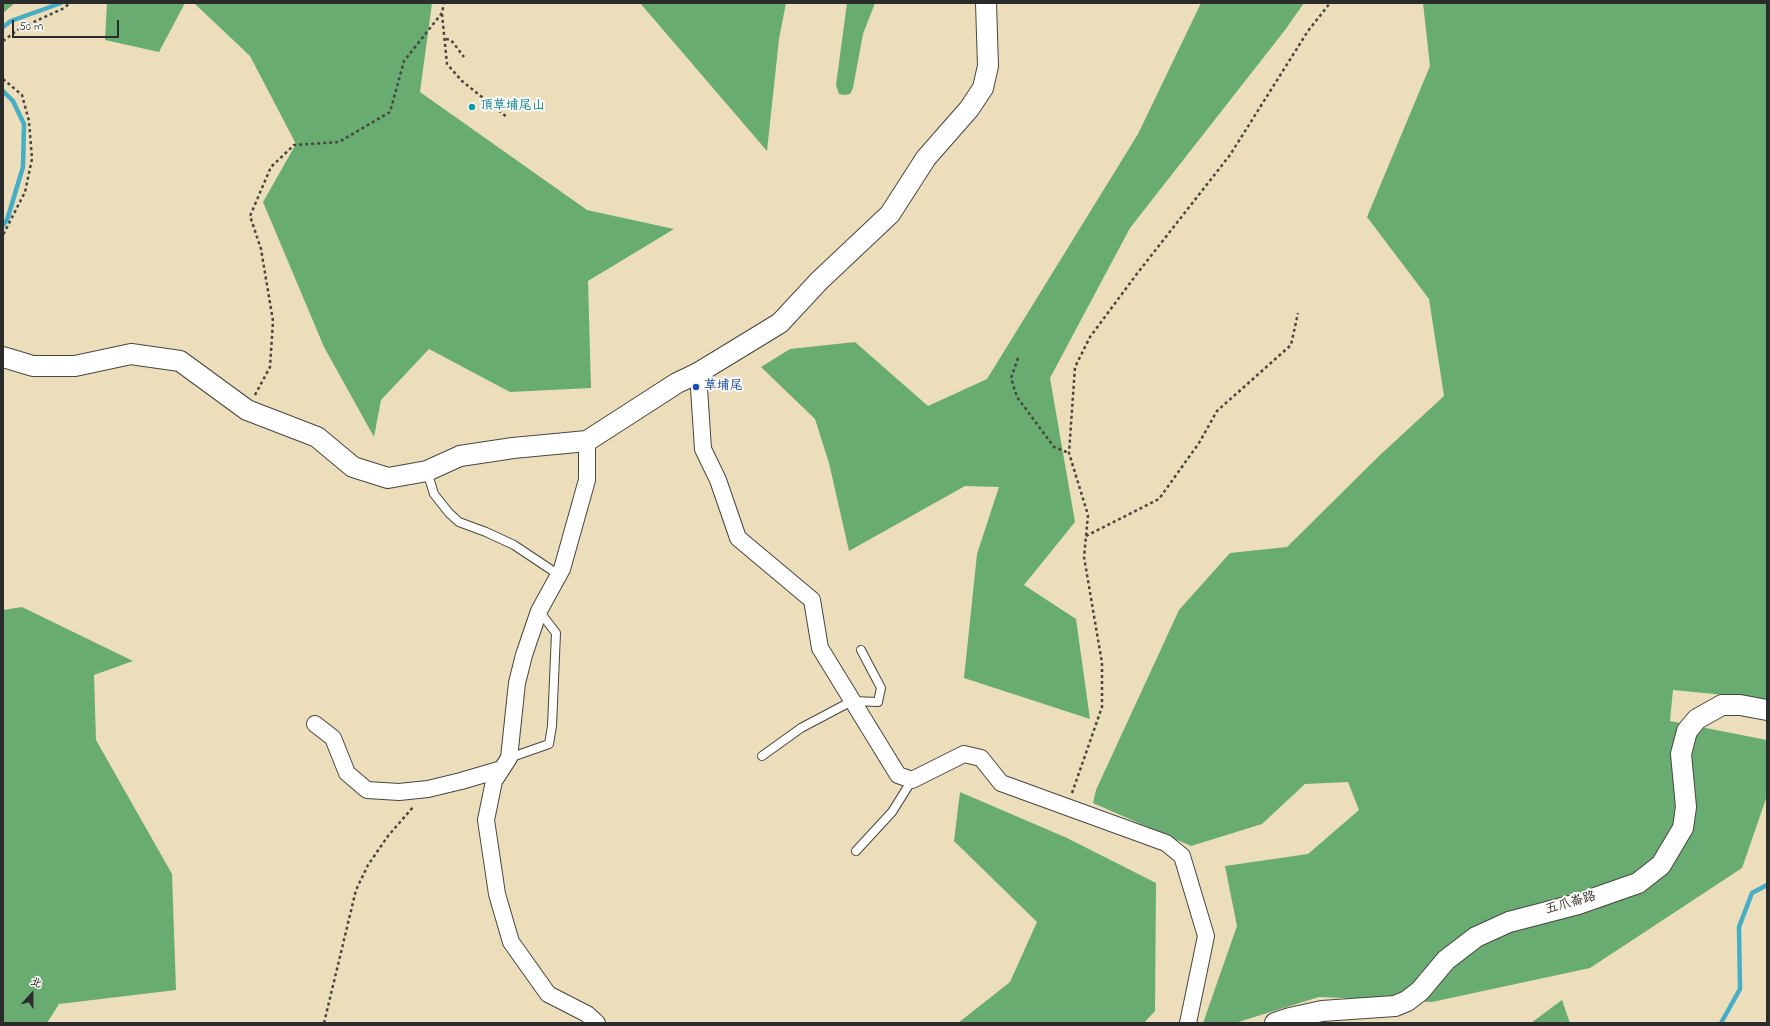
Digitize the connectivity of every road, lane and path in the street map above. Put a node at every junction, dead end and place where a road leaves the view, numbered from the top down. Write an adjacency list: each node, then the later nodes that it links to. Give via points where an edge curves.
1 (70, 3): 7 (path, via 19,29)
2 (444, 3): 5 (path)
3 (986, 3): 15 (street, via 988,66 983,88 969,109 926,158 890,214 819,280 780,323)
4 (1330, 3): 18 (path, via 1308,31 1230,155 1090,337 1075,367)
5 (442, 13): 6 (path); 16 (path, via 404,60 390,112 339,142 294,145 271,167 250,216 261,250 273,321 270,367)
6 (446, 40): 8 (path, via 451,40); 10 (path, via 447,64 462,81)
7 (3, 41)
8 (464, 57)
9 (3, 79): 11 (path, via 22,95 29,121 32,159 25,192)
10 (508, 118)
11 (3, 235)
12 (1298, 312): 20 (path, via 1291,345 1217,411 1199,444 1159,499)
13 (3, 357): 16 (street, via 33,366 75,366 131,354 180,361)
14 (1018, 358): 18 (path, via 1011,378 1017,397 1054,447)
15 (698, 373): 17 (street, via 676,383); 24 (street, via 703,449 718,480 738,538 812,600 820,648)
16 (247, 410): 19 (street, via 317,437 352,467 388,478)
17 (587, 440): 19 (street, via 460,456); 21 (street, via 587,480)
18 (1068, 453): 20 (path, via 1088,515)
19 (427, 471): 21 (lane, via 434,494 459,522 514,545)
20 (1086, 537): 31 (path, via 1084,557 1102,663 1102,707)
21 (559, 575): 22 (street)
22 (539, 611): 28 (street, via 516,683); 28 (lane, via 556,633 549,744)
23 (861, 650): 24 (lane, via 881,688 878,702)
24 (852, 701): 27 (lane, via 801,728); 29 (street, via 898,775)
25 (1767, 710): 36 (street, 五爪崙路, via 1740,704 1722,705 1697,719 1687,731 1681,754 1686,807 1683,828 1661,865 1638,883 1578,904 1509,922 1476,937 1446,960 1420,991 1408,1001 1395,1006 1322,1011)
26 (315, 724): 30 (street, via 333,738 347,773 367,790 399,792)
27 (762, 756)
28 (506, 763): 30 (street, via 461,781); 34 (street, via 494,781 486,820 497,894 511,942 548,994 587,1014)
29 (912, 780): 31 (street, via 964,754 981,758 1001,783); 32 (lane, via 892,812)
30 (428, 789): 33 (path, via 388,836 368,865 356,890)
31 (1067, 806): 35 (street, via 1166,843 1182,856 1206,936)
32 (856, 851)
33 (324, 1023)
34 (597, 1023)
35 (1188, 1023)
36 (1275, 1023)

